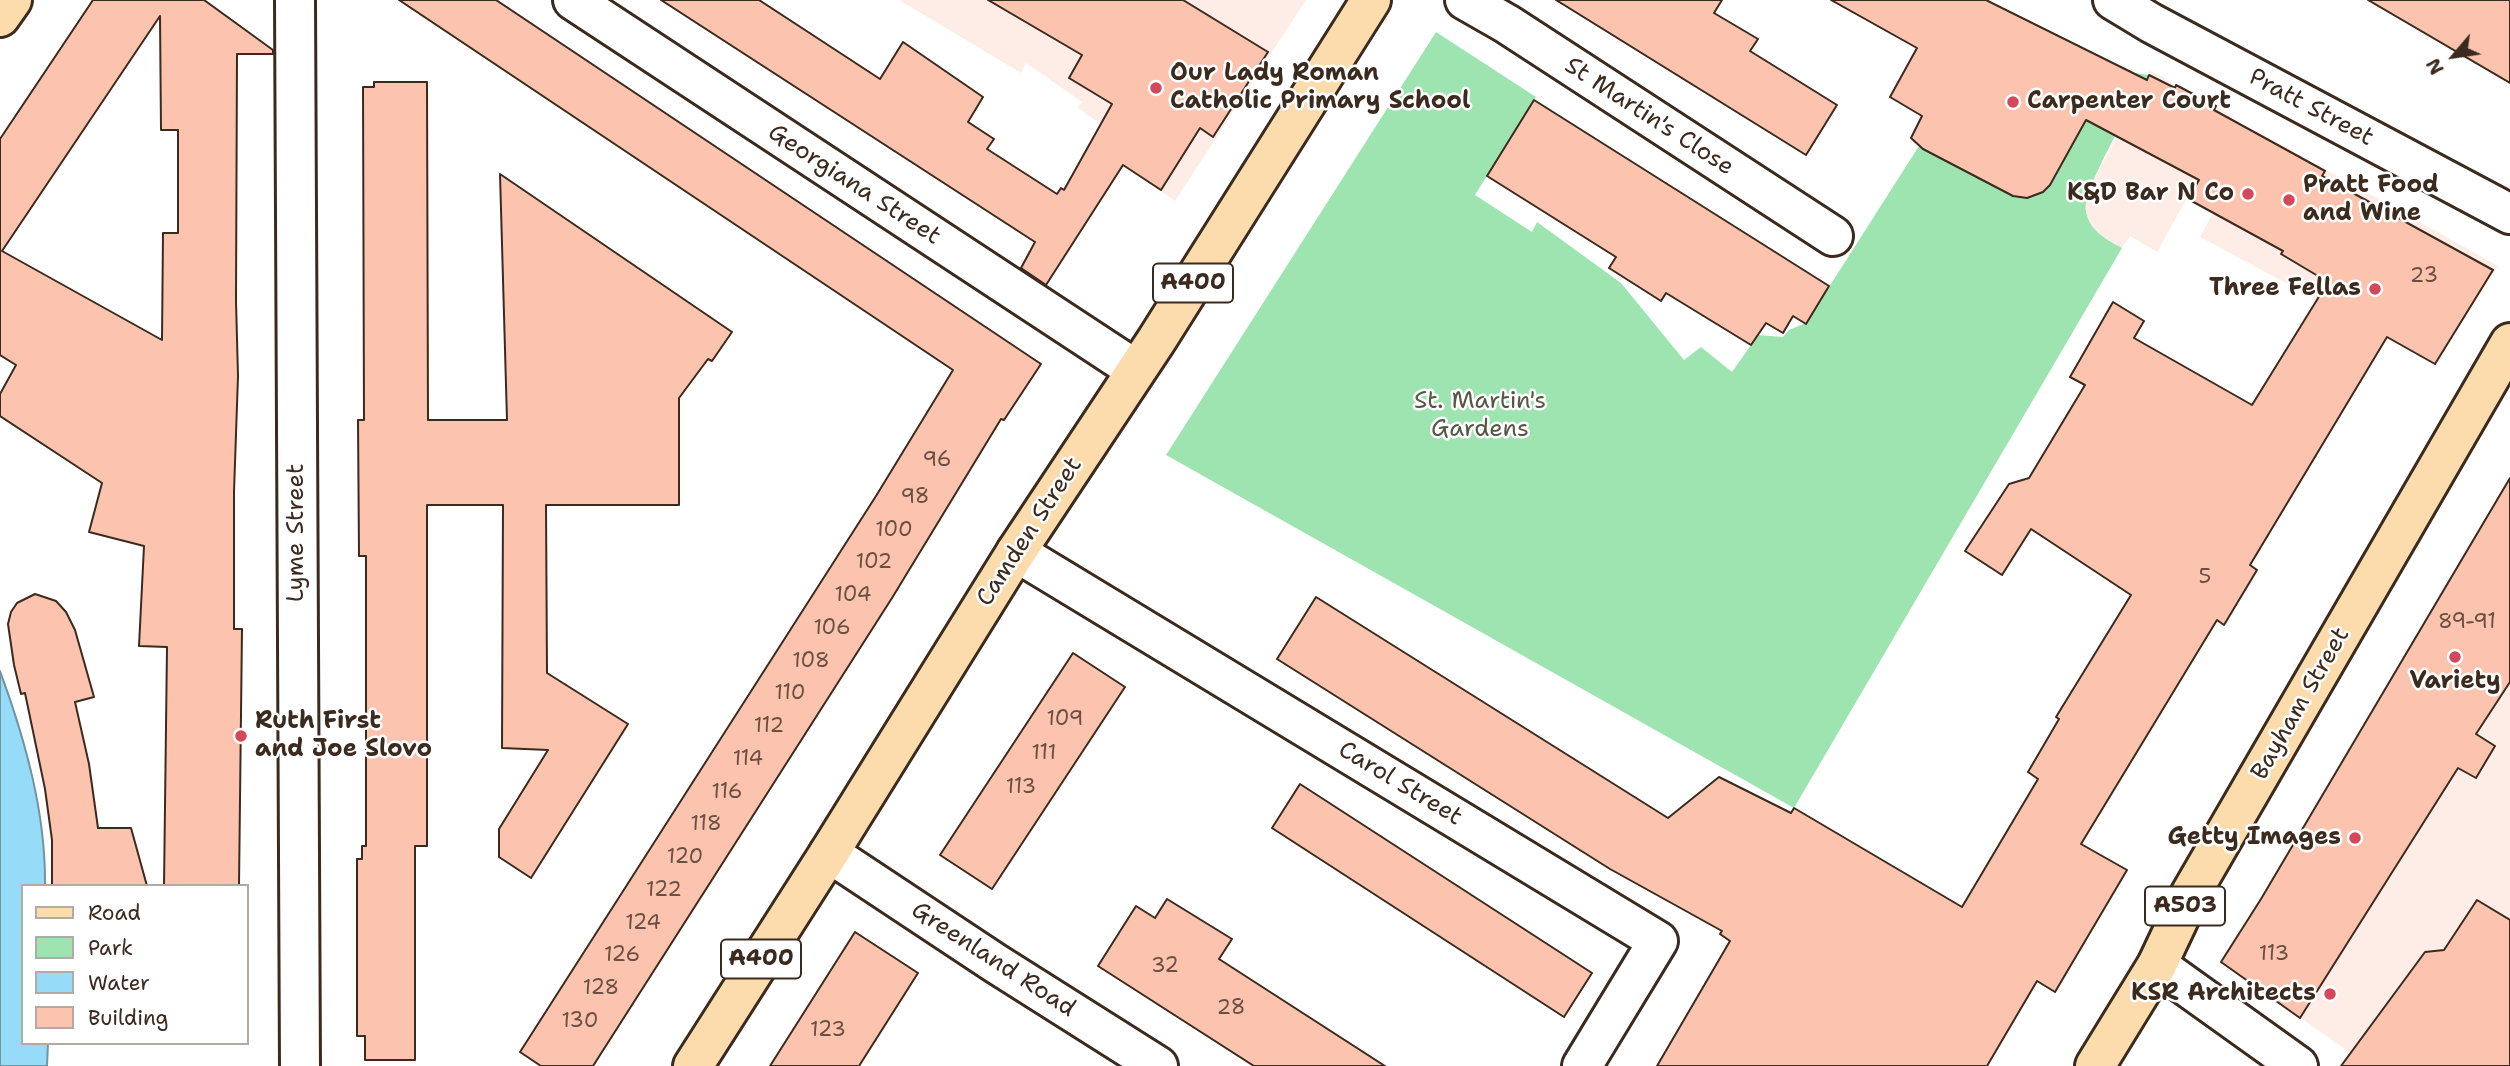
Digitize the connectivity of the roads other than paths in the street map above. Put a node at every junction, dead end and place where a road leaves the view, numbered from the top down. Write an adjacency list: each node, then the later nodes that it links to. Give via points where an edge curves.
1 (12, 0): 7 (main road)
2 (295, 0): 16 (street, Lyme Street)
3 (573, 0): 11 (street, Georgiana Street)
4 (1371, 0): 11 (main road, Camden Street / A400)
5 (1465, 0): 9 (street, St Martin's Close)
6 (2113, 0): 8 (street, Pratt Street)
7 (0, 18)
8 (2510, 214)
9 (1833, 236)
10 (2510, 343): 14 (main road, Bayham Street / A503, via 2191,893)
11 (1136, 370): 12 (main road, Camden Street / A400)
12 (1016, 552): 13 (main road, Camden Street / A400); 19 (street, Carol Street, via 1658,941)
13 (829, 853): 17 (main road, Camden Street / A400); 18 (street, Greenland Road)
14 (2157, 965): 15 (street); 20 (main road, Bayham Street / A503)
15 (2290, 1063)
16 (300, 1066)
17 (693, 1066)
18 (1158, 1066)
19 (1582, 1066)
20 (2095, 1066)

